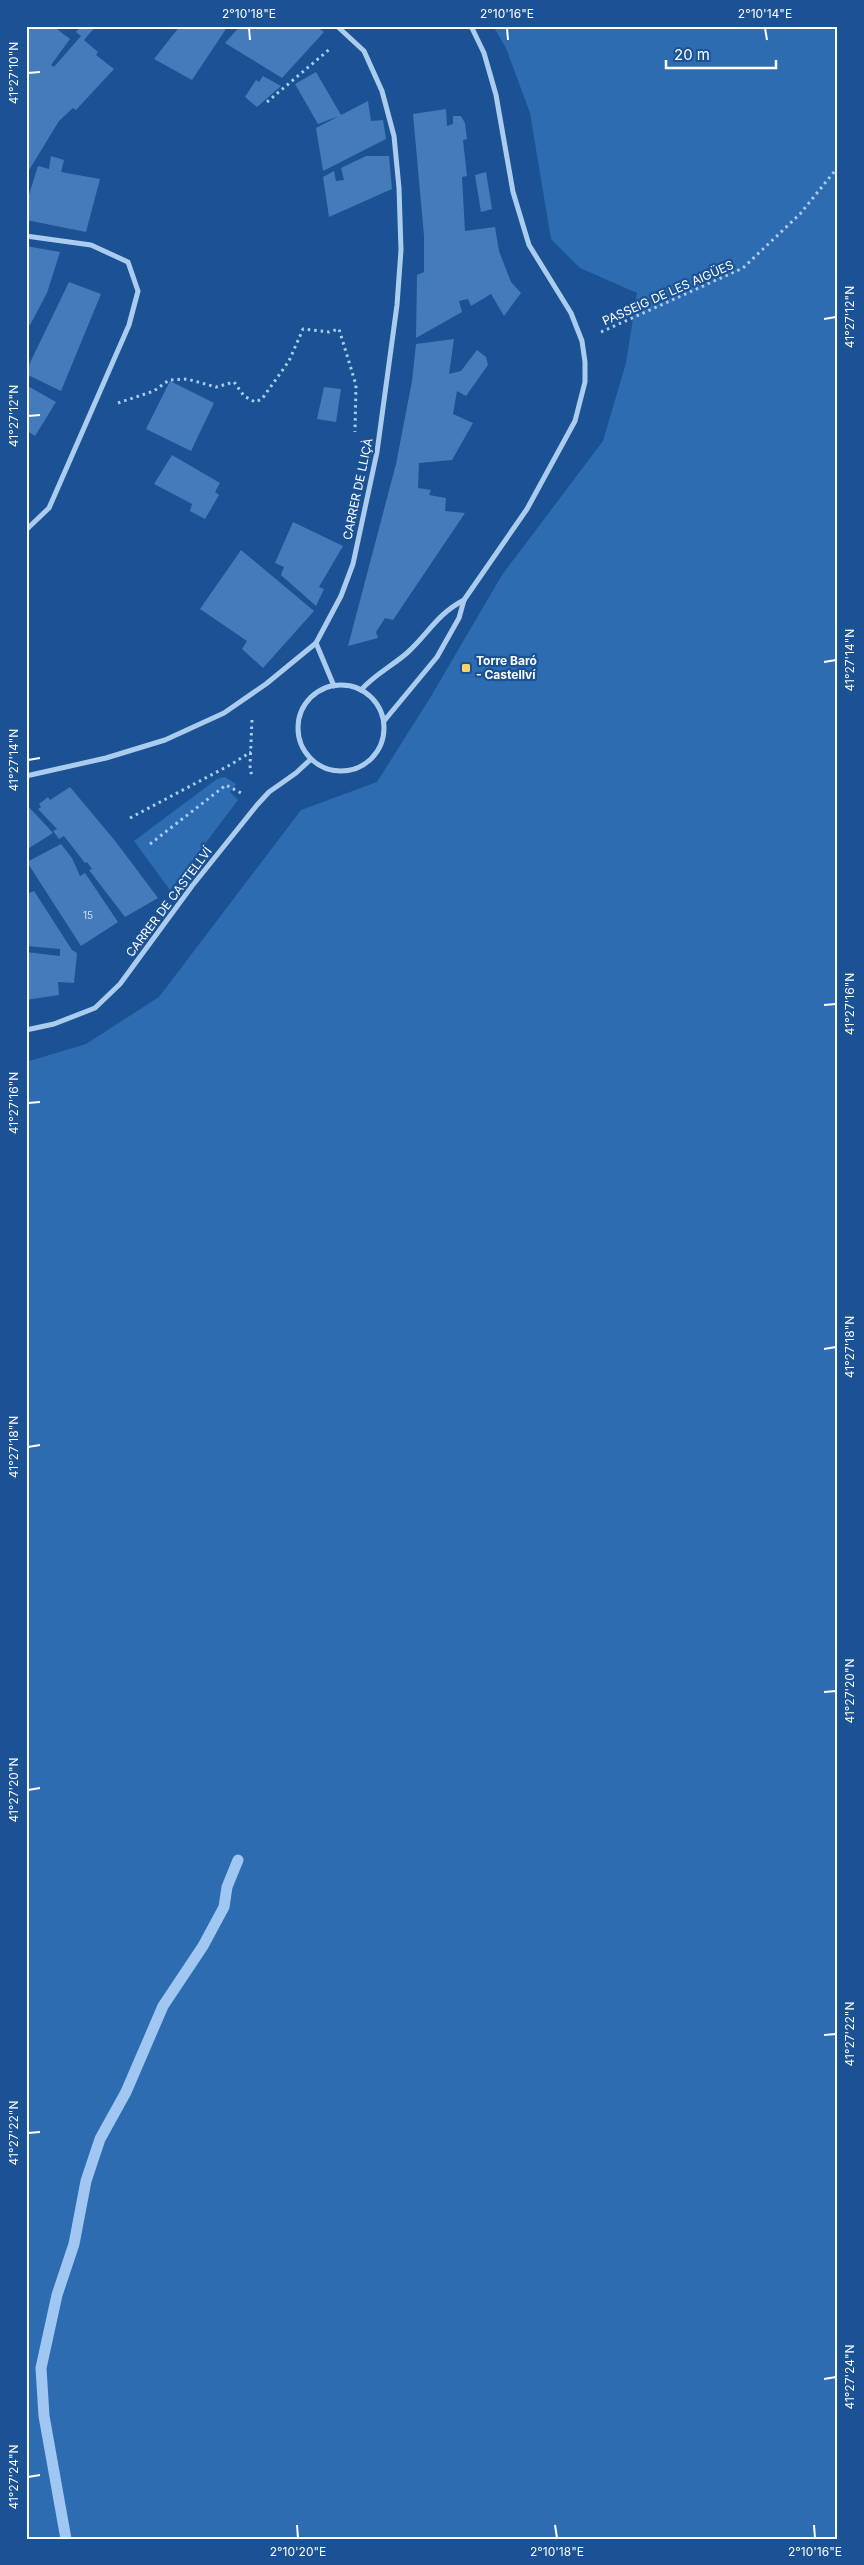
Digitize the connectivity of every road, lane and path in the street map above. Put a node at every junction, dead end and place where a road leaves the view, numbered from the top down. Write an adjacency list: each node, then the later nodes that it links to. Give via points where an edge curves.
1 (337, 26): 3 (street, CARRER DE LLIÇÀ)
2 (471, 26): 7 (street, via 484,53 496,95 513,192 529,245 571,313)
3 (347, 35): 4 (path); 12 (street, CARRER DE LLIÇÀ, via 364,51 382,91 394,136 401,250 382,418 353,564 342,596)
4 (267, 102)
5 (838, 167): 7 (path, PASSEIG DE LES AIGÜES, via 800,214 743,268)
6 (26, 236): 8 (street, via 90,245 128,262 138,291 129,325)
7 (582, 341): 11 (street, via 584,382 575,421 527,509)
8 (93, 405): 9 (path, via 116,404 154,391 169,380 186,379 216,387 234,382 244,396 255,402 262,399 289,361 303,329 329,332 338,329 356,385); 10 (street, via 49,508)
9 (355, 431)
10 (26, 530)
11 (464, 600): 14 (street, via 447,609 409,651); 16 (street, via 459,618 437,657)
12 (316, 643): 13 (street); 20 (street, CARRER DE LLIÇÀ, via 224,713 165,740 106,758)
13 (334, 686): 14 (street); 18 (street, via 311,698 299,721 301,742)
14 (361, 690): 16 (street, via 376,703)
15 (252, 721): 17 (path)
16 (384, 721): 18 (street, via 380,748 361,766 335,771)
17 (251, 752): 19 (path); 22 (path)
18 (311, 759): 24 (street, CARRER DE CASTELLVÍ, via 257,805 120,984 95,1008 54,1024)
19 (250, 774)
20 (26, 776)
21 (246, 796): 23 (path, via 226,785)
22 (130, 818)
23 (150, 844)
24 (26, 1030)

